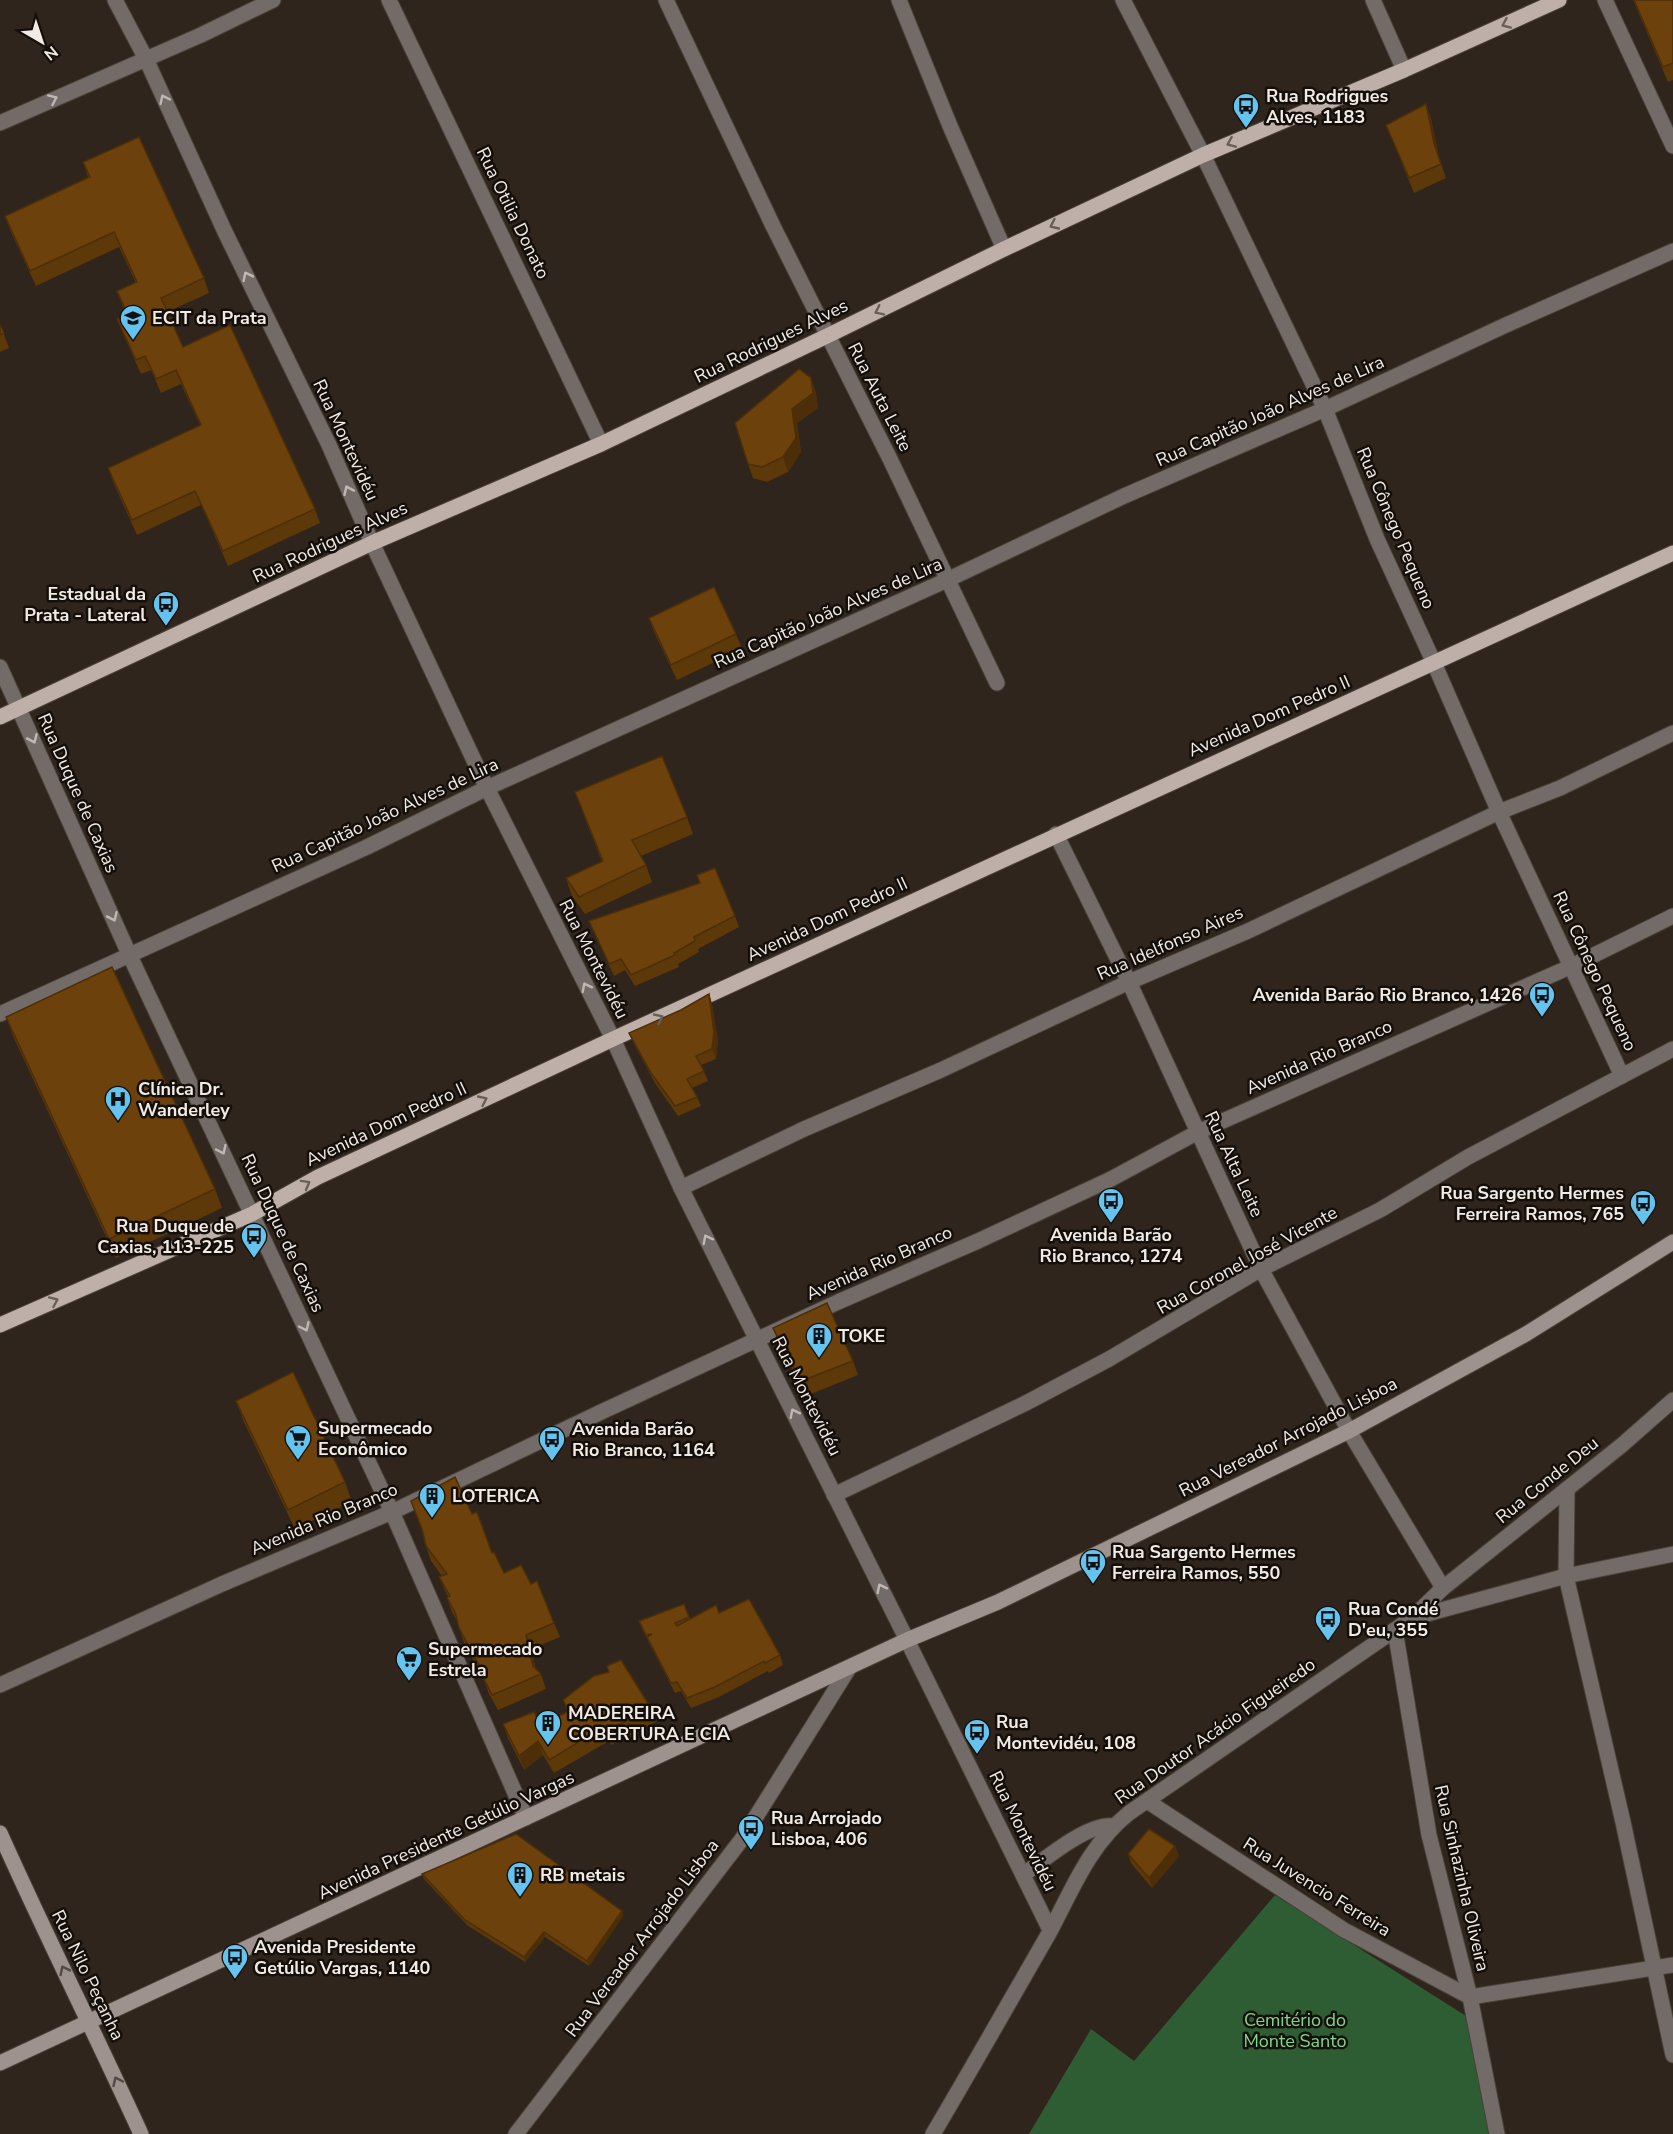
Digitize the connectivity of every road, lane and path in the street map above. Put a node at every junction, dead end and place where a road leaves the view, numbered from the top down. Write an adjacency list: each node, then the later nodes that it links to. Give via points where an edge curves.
1 (115, 0): 10 (street, Rua Montevidéu)
2 (273, 0): 10 (street)
3 (389, 0): 19 (street, Rua Otilia Donato)
4 (666, 0): 17 (street, Rua Auta Leite)
5 (899, 0): 15 (street)
6 (1123, 0): 14 (street, Rua Cônego Pequeno)
7 (1373, 0): 11 (street)
8 (1559, 0): 11 (main road, Rua Rodrigues Alves, one-way to 11)
9 (1605, 0): 13 (street)
10 (146, 59): 12 (street, one-way to 10); 20 (street, Rua Montevidéu, one-way to 10)
11 (1404, 70): 14 (main road, Rua Rodrigues Alves, one-way to 14)
12 (0, 123)
13 (1673, 146)
14 (1203, 155): 15 (main road, Rua Rodrigues Alves, one-way to 15); 18 (street, Rua Cônego Pequeno)
15 (1004, 249): 17 (main road, Rua Rodrigues Alves, one-way to 17)
16 (1673, 251): 18 (street, Rua Capitão João Alves de Lira)
17 (827, 336): 19 (main road, Rua Rodrigues Alves); 22 (street, Rua Auta Leite)
18 (1325, 410): 22 (street, Rua Capitão João Alves de Lira, via 1124,496); 23 (street, Rua Cônego Pequeno, via 1377,539)
19 (602, 444): 20 (main road, Rua Rodrigues Alves)
20 (372, 543): 26 (main road, Rua Rodrigues Alves); 29 (street, Rua Montevidéu)
21 (1673, 553): 23 (main road, Avenida Dom Pedro II)
22 (947, 580): 25 (street, Rua Auta Leite); 29 (street, Rua Capitão João Alves de Lira)
23 (1434, 663): 30 (street, Rua Cônego Pequeno); 31 (main road, Avenida Dom Pedro II)
24 (0, 667): 26 (street, Rua Duque de Caxias)
25 (997, 683)
26 (19, 708): 27 (main road, Rua Rodrigues Alves); 33 (street, Rua Duque de Caxias, one-way to 33)
27 (0, 717)
28 (1673, 733): 30 (street, Rua Idelfonso Aires, via 1560,788)
29 (487, 788): 33 (street, Rua Capitão João Alves de Lira, via 367,847); 37 (street, Rua Montevidéu, one-way to 29)
30 (1499, 812): 34 (street, Rua Cônego Pequeno); 35 (street, Rua Idelfonso Aires, via 1248,931)
31 (1056, 834): 35 (street, Rua Alta Leite); 37 (main road, Avenida Dom Pedro II, one-way to 31)
32 (1673, 916): 34 (street, Avenida Rio Branco)
33 (129, 954): 36 (street, Rua Capitão João Alves de Lira); 42 (street, Rua Duque de Caxias, one-way to 42)
34 (1572, 966): 39 (street, Rua Cônego Pequeno); 40 (street, Avenida Rio Branco)
35 (1129, 982): 40 (street, Rua Alta Leite); 41 (street, Rua Idelfonso Aires)
36 (0, 1014)
37 (613, 1039): 41 (street, Rua Montevidéu); 42 (main road, Avenida Dom Pedro II, one-way to 37, via 318,1177)
38 (1673, 1049): 39 (street, Rua Coronel José Vicente)
39 (1622, 1076): 44 (street, Rua Coronel José Vicente, via 1468,1157 1380,1210)
40 (1198, 1132): 44 (street, Rua Alta Leite); 46 (street, Avenida Rio Branco, via 1111,1179)
41 (681, 1188): 46 (street, Rua Montevidéu, one-way to 41)
42 (252, 1214): 45 (main road, Avenida Dom Pedro II, one-way to 42); 51 (street, Rua Duque de Caxias, one-way to 51)
43 (1673, 1242): 48 (main road, Rua Vereador Arrojado Lisboa, via 1526,1334)
44 (1261, 1269): 48 (street, Rua Alta Leite); 50 (street, Rua Coronel José Vicente, via 1068,1381)
45 (0, 1324)
46 (756, 1340): 50 (street, Rua Montevidéu, one-way to 46); 51 (street, Avenida Rio Branco)
47 (1673, 1400): 49 (street, Rua Conde Deu)
48 (1349, 1431): 54 (street, Rua Alta Leite); 57 (main road, Rua Vereador Arrojado Lisboa, via 998,1602)
49 (1567, 1489): 53 (street); 54 (street, Rua Conde Deu)
50 (834, 1495): 57 (street, Rua Montevidéu, one-way to 50)
51 (392, 1512): 59 (street, Avenida Rio Branco); 61 (street, Rua Duque de Caxias)
52 (1673, 1554): 53 (street, Rua Doutor Acácio Figueiredo)
53 (1566, 1576): 55 (street, Rua Doutor Acácio Figueiredo); 67 (street)
54 (1443, 1588): 55 (street)
55 (1412, 1618): 56 (street, Rua Doutor Acácio Figueiredo)
56 (1395, 1630): 60 (street, Rua Doutor Acácio Figueiredo); 68 (street, Rua Sinhazinha Oliveira, via 1429,1835)
57 (907, 1640): 58 (main road, Avenida Presidente Getúlio Vargas); 64 (street, Rua Montevidéu)
58 (849, 1668): 61 (main road, Avenida Presidente Getúlio Vargas); 73 (street, Rua Vereador Arrojado Lisboa, via 742,1839)
59 (0, 1685)
60 (1148, 1802): 62 (street, Rua Doutor Acácio Figueiredo); 68 (street, Rua Juvencio Ferreira, via 1344,1930)
61 (526, 1818): 69 (main road, Avenida Presidente Getúlio Vargas)
62 (1113, 1826): 64 (street, via 1106,1825 1079,1837); 65 (street, Rua Doutor Acácio Figueiredo, via 1096,1846)
63 (0, 1833): 69 (main road, Rua Nilo Peçanha, one-way to 63)
64 (1023, 1875): 65 (street, Rua Montevidéu)
65 (1050, 1930): 74 (street, Rua Doutor Acácio Figueiredo)
66 (1673, 1965): 67 (street)
67 (1653, 1969): 68 (street); 70 (street)
68 (1470, 1997): 75 (street, Rua Sinhazinha Oliveira)
69 (90, 2022): 71 (main road, Avenida Presidente Getúlio Vargas); 72 (main road, Rua Nilo Peçanha, one-way to 69)
70 (1673, 2055)
71 (0, 2063)
72 (141, 2134)
73 (516, 2134)
74 (933, 2134)
75 (1497, 2134)

